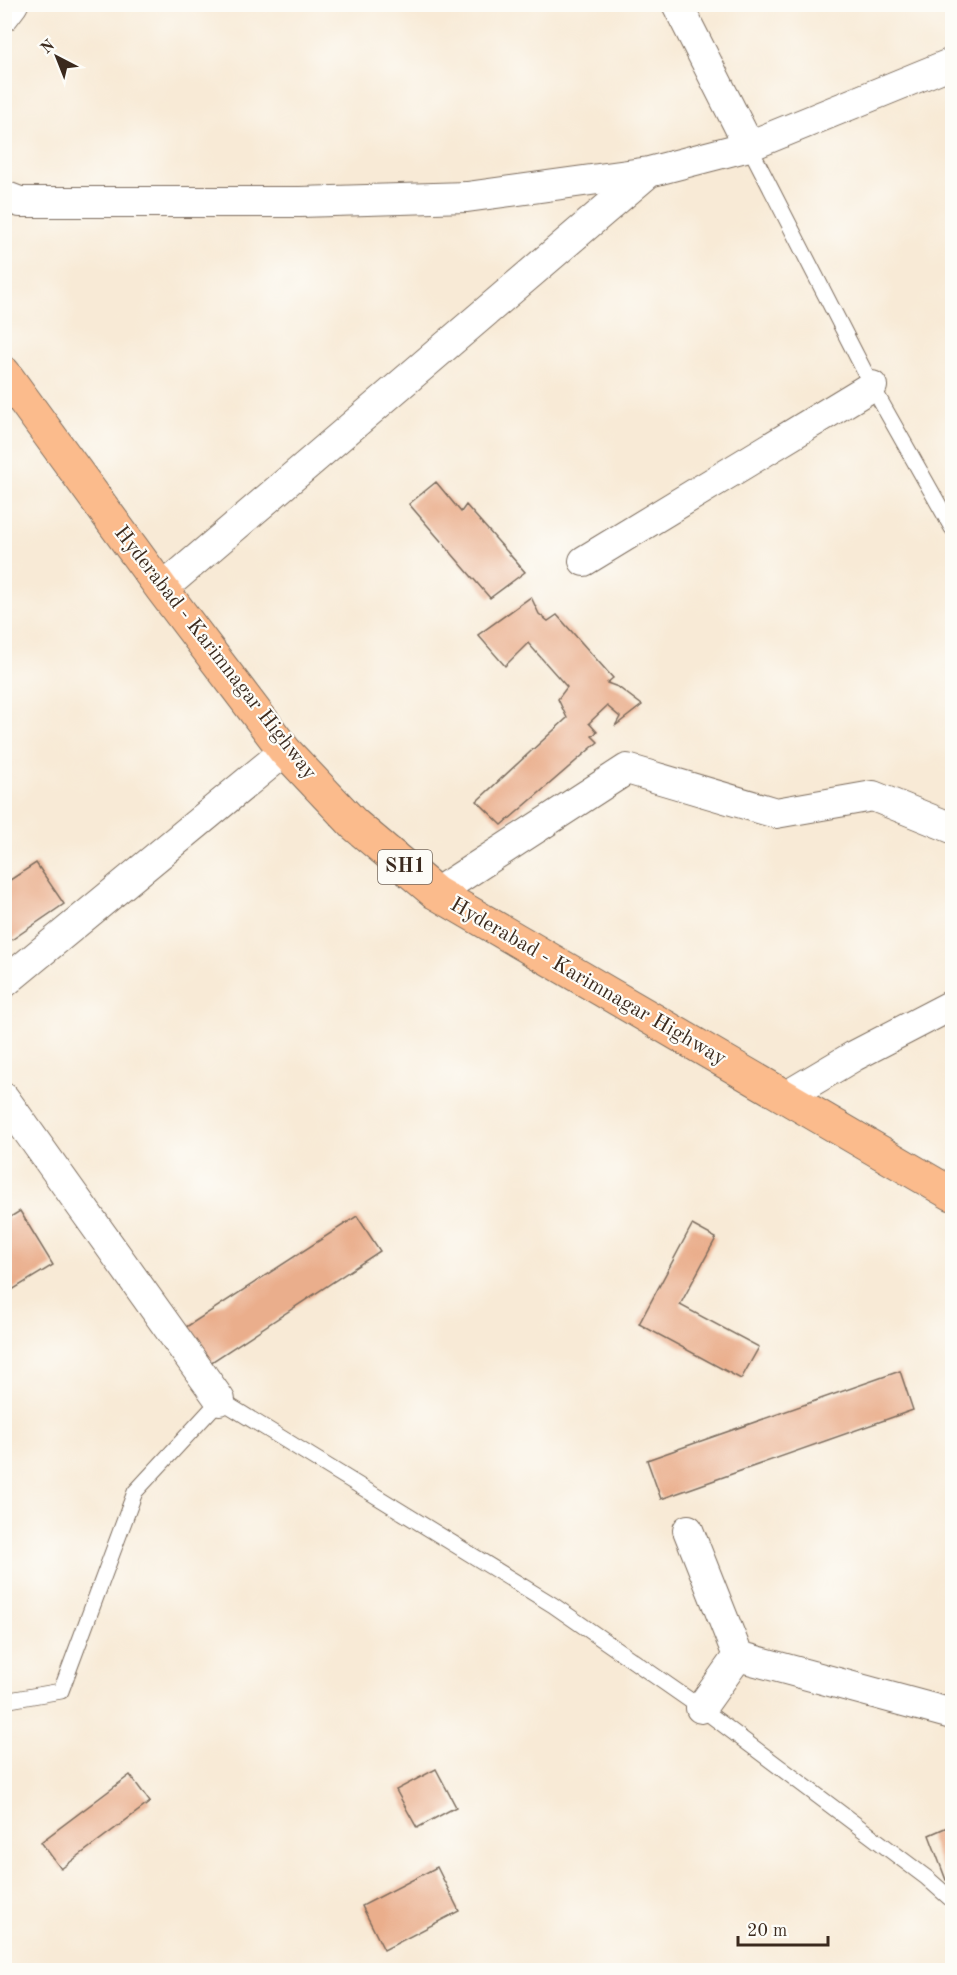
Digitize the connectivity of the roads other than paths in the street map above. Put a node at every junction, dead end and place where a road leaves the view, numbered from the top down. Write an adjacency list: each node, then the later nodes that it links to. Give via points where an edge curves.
1 (13, 4): 3 (street)
2 (677, 4): 5 (street)
3 (4, 16)
4 (952, 63): 5 (street)
5 (749, 146): 6 (street); 9 (lane)
6 (649, 172): 7 (street, via 443,198 20,202); 12 (street)
7 (4, 196)
8 (4, 373): 12 (main road, Hyderabad - Karimnagar Highway / SH1)
9 (872, 386): 10 (lane); 11 (street)
10 (952, 528)
11 (584, 561)
12 (162, 589): 13 (main road, Hyderabad - Karimnagar Highway / SH1)
13 (285, 751): 15 (main road, Hyderabad - Karimnagar Highway / SH1, via 354,824); 16 (street)
14 (952, 828): 15 (street, via 873,796 776,813 627,768)
15 (436, 893): 18 (main road, Hyderabad - Karimnagar Highway / SH1)
16 (4, 983)
17 (952, 1005): 18 (street)
18 (785, 1097): 20 (main road, Hyderabad - Karimnagar Highway / SH1)
19 (4, 1098): 21 (street)
20 (952, 1194)
21 (220, 1400): 24 (lane, via 135,1492 61,1691); 25 (lane, via 554,1605)
22 (688, 1530): 23 (street)
23 (738, 1656): 25 (street); 26 (street)
24 (4, 1701)
25 (701, 1708): 27 (lane)
26 (952, 1714)
27 (952, 1900)

